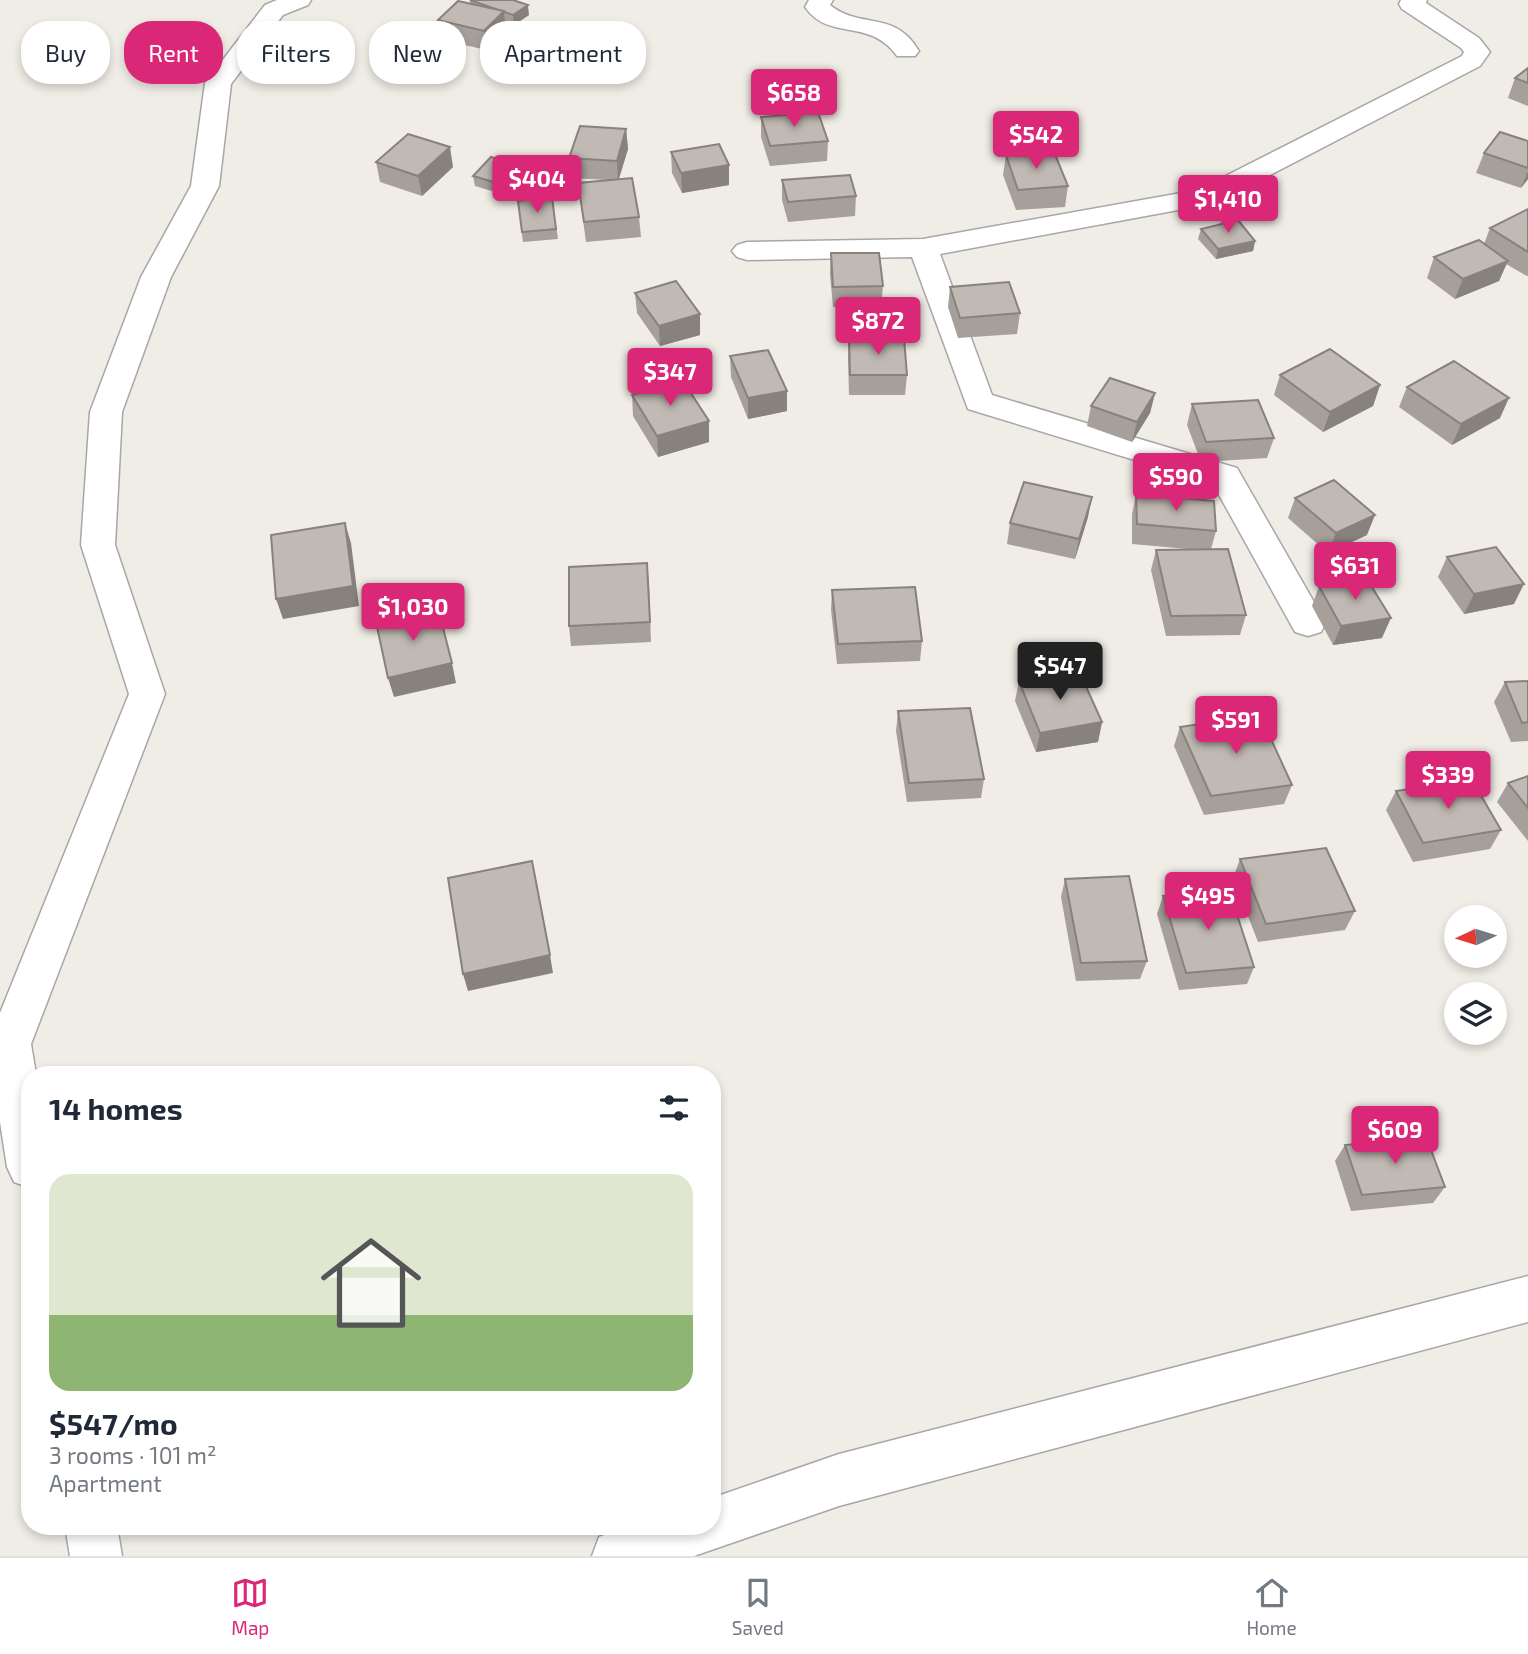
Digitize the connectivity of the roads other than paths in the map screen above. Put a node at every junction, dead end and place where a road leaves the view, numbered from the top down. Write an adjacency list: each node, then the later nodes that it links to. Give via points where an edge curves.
1 (299, 0): 8 (street, via 274,10 218,83 205,186 156,277 106,412 97,545 147,694 9,1044)
2 (821, 0): 4 (street, via 817,7 824,15 893,32 902,38)
3 (1415, 0): 5 (street, via 1411,4 1471,43 1477,52 1471,61 1206,197)
4 (906, 51)
5 (923, 248): 6 (street); 7 (street, via 979,402 1225,476)
6 (747, 251)
7 (1308, 623)
8 (21, 1114)
9 (1528, 1299): 10 (street, via 839,1480)
10 (721, 1521)
11 (92, 1535): 13 (street)
12 (680, 1535): 14 (street)
13 (96, 1556)
14 (618, 1556)

